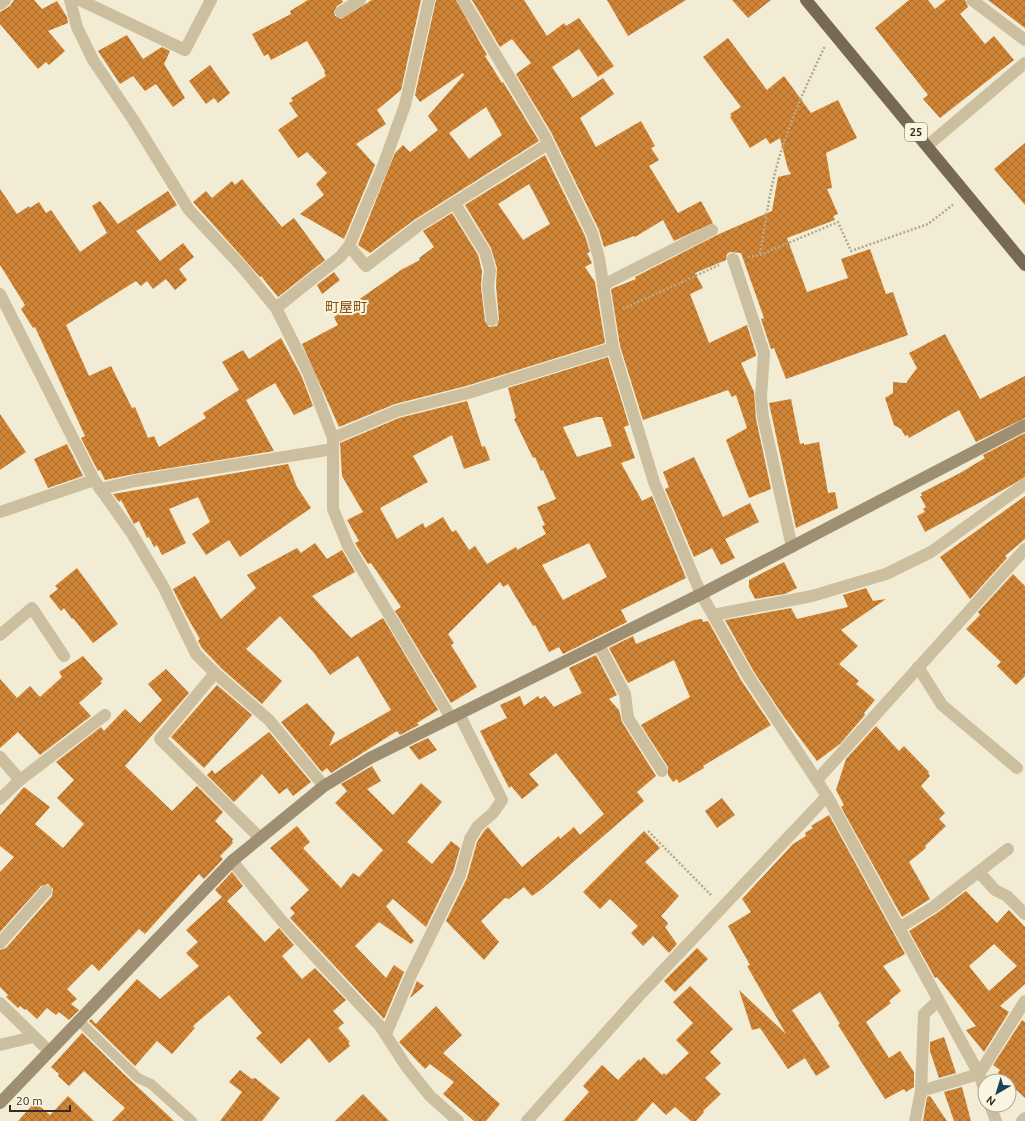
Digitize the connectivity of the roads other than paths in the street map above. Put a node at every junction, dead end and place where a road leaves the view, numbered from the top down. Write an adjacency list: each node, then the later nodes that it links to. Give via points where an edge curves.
1 (5, 0): 10 (street)
2 (70, 0): 23 (street, via 93,60 189,210)
3 (80, 0): 4 (street, via 185,50)
4 (211, 0)
5 (360, 0): 11 (street)
6 (429, 0): 18 (street, via 405,105 383,166)
7 (463, 0): 14 (street)
8 (806, 0): 15 (main road, 25)
9 (972, 0): 12 (street)
10 (0, 4)
11 (341, 12)
12 (1025, 40)
13 (1025, 63): 15 (street)
14 (548, 144): 16 (street); 21 (street, via 592,233)
15 (927, 146): 20 (main road, 25)
16 (455, 204): 18 (street, via 418,226 366,266); 24 (street, via 485,252 490,270 488,286)
17 (712, 230): 21 (street)
18 (349, 246): 23 (street, via 340,257)
19 (733, 259): 31 (street, via 764,353 762,417)
20 (1025, 265)
21 (603, 285): 25 (street)
22 (0, 294): 29 (street)
23 (276, 308): 27 (street, via 308,372)
24 (492, 320)
25 (613, 348): 27 (street, via 468,393 397,411); 33 (street, via 654,482)
26 (1025, 424): 31 (street)
27 (333, 444): 29 (street, via 135,481); 41 (street, via 333,509 348,546)
28 (1025, 484): 34 (street, via 932,552 886,574 812,596)
29 (97, 485): 30 (street); 39 (street, via 131,532 163,586 196,654)
30 (0, 512)
31 (792, 547): 33 (street)
32 (1025, 549): 38 (street)
33 (701, 594): 34 (street); 36 (street)
34 (713, 615): 46 (street, via 748,676)
35 (0, 635): 37 (street, via 32,608)
36 (599, 645): 41 (street); 44 (street, via 625,694 628,718)
37 (64, 656)
38 (918, 667): 43 (street, via 942,704); 46 (street)
39 (214, 673): 47 (street, via 269,720); 50 (street, via 160,739)
40 (105, 715): 45 (street)
41 (455, 716): 47 (street, via 370,758); 62 (street, via 502,800 493,813 478,826 470,839 460,874 411,975)
42 (0, 757): 45 (street)
43 (1017, 768)
44 (662, 771)
45 (20, 780): 49 (street)
46 (817, 780): 48 (street)
47 (324, 786): 50 (street)
48 (827, 796): 56 (street); 74 (street, via 637,998)
49 (0, 799)
50 (259, 837): 52 (street)
51 (1008, 849): 53 (street)
52 (232, 861): 61 (street); 62 (street, via 282,921)
53 (979, 872): 55 (street, via 995,890 1008,896); 56 (street, via 933,907)
54 (46, 891): 57 (street)
55 (1025, 914)
56 (899, 928): 58 (street)
57 (0, 943)
58 (938, 1001): 66 (street); 69 (street, via 924,1014)
59 (1025, 1001): 67 (street)
60 (0, 1003): 63 (street)
61 (78, 1020): 65 (street); 72 (lane, via 138,1078 151,1084)
62 (386, 1034): 73 (street, via 406,1066 430,1096)
63 (33, 1037): 64 (street); 65 (street)
64 (0, 1045)
65 (49, 1051): 70 (street)
66 (978, 1073)
67 (980, 1073)
68 (977, 1075): 69 (street)
69 (921, 1091): 75 (street)
70 (0, 1103)
71 (1025, 1118): 76 (street)
72 (192, 1121)
73 (458, 1121)
74 (527, 1121)
75 (915, 1121)
76 (1022, 1121)

